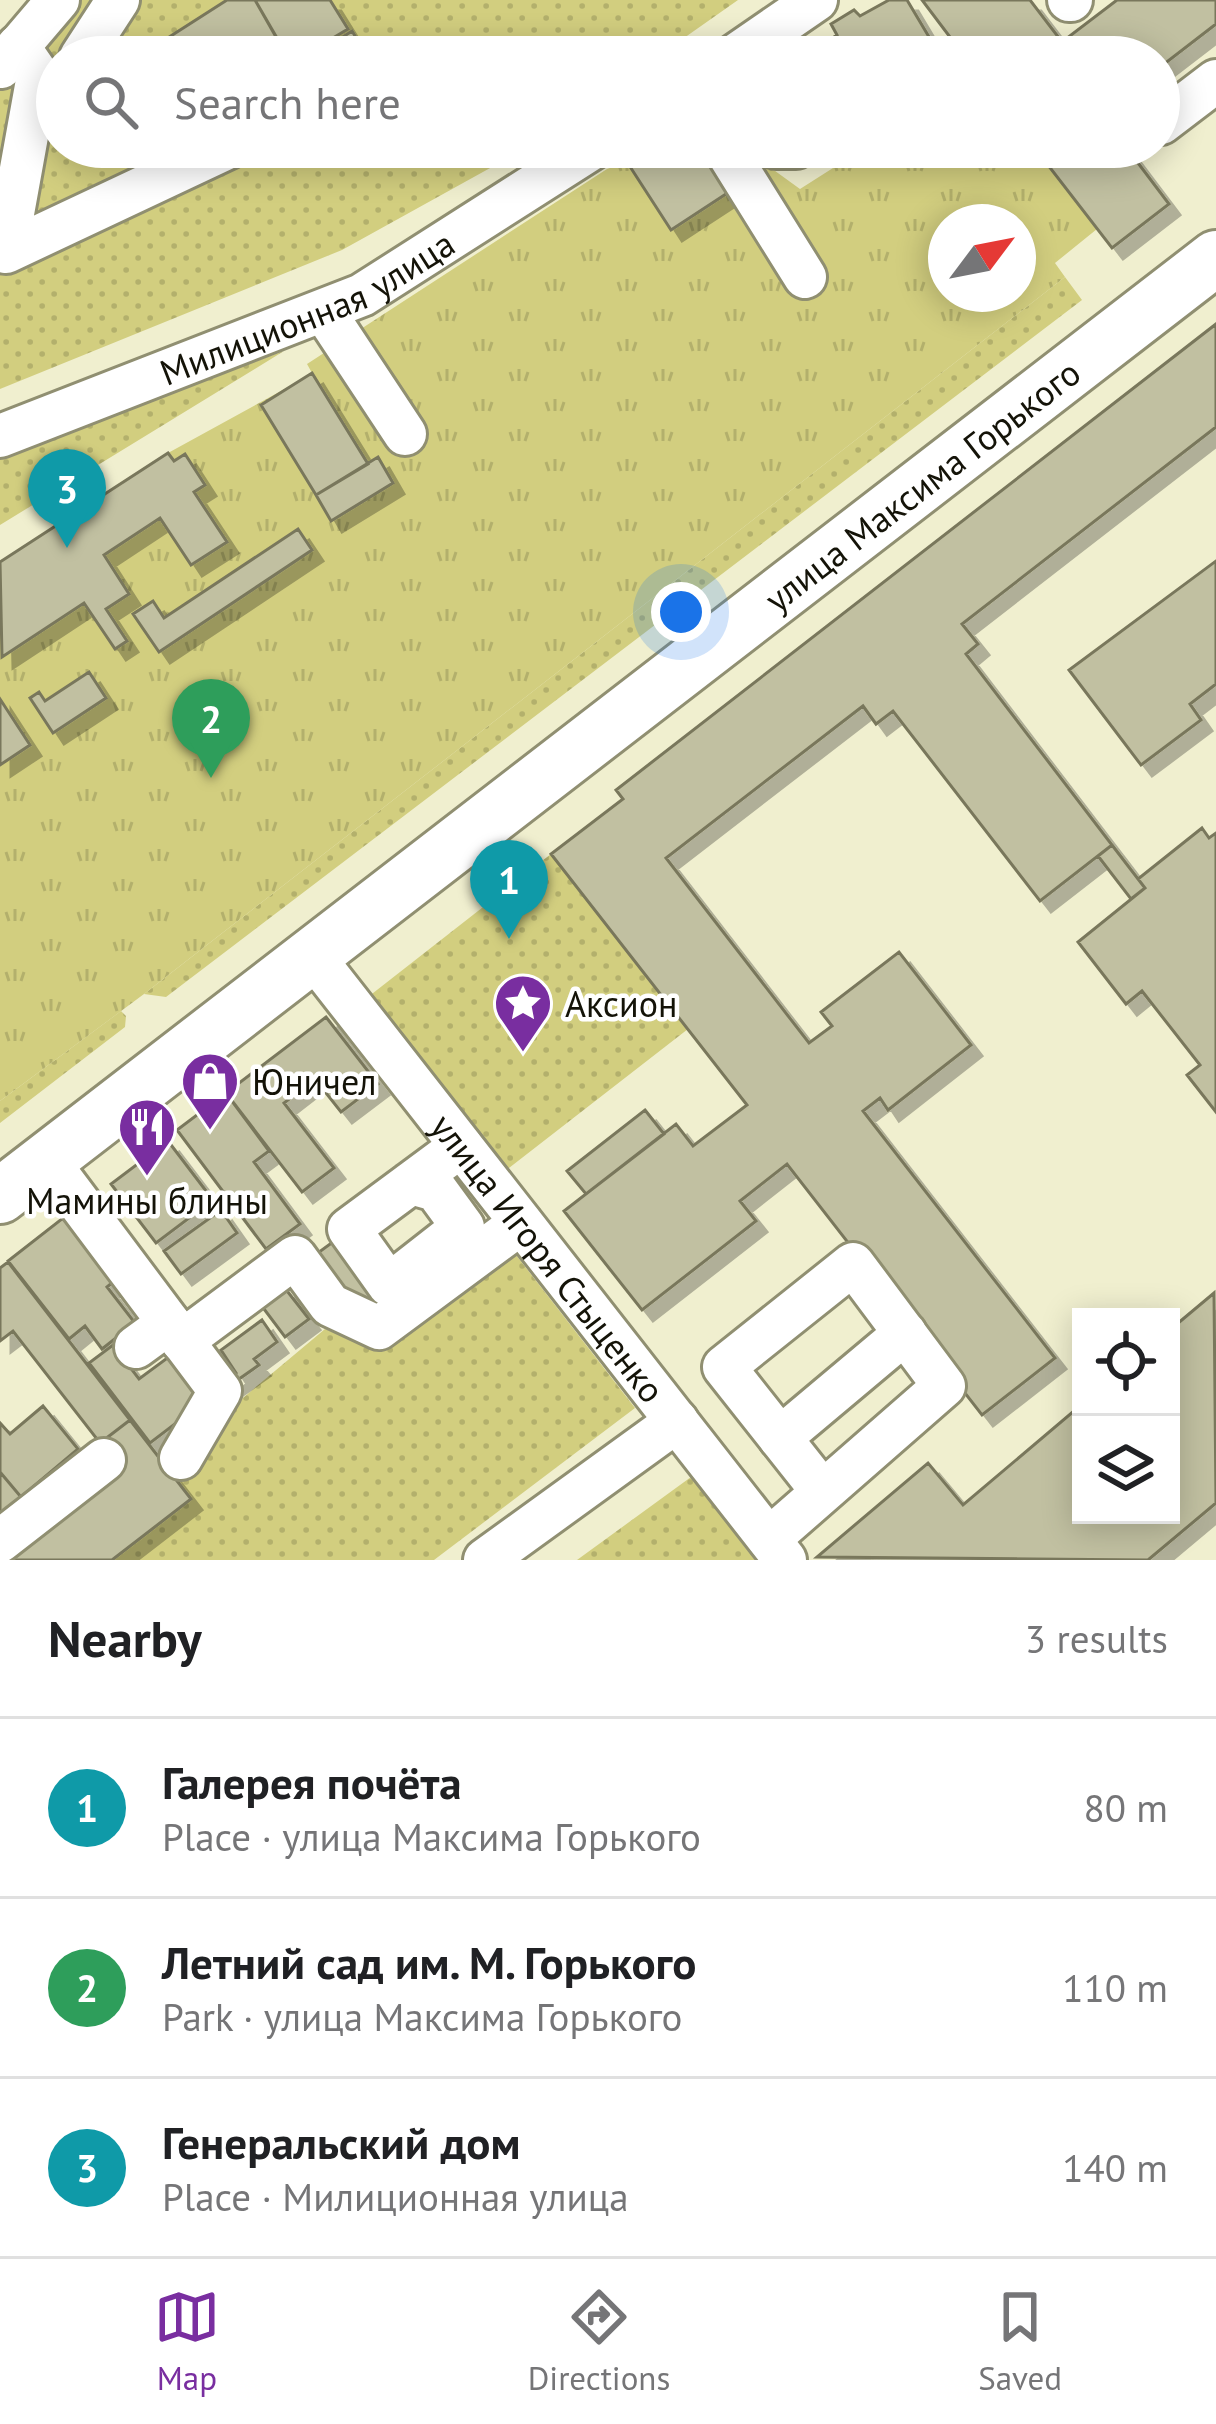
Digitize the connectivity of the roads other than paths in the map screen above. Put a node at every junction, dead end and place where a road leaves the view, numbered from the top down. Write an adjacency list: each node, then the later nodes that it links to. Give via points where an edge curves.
1 (58, 0): 6 (street)
2 (118, 0): 4 (street)
3 (816, 0): 5 (street)
4 (95, 36)
5 (764, 36)
6 (9, 57): 7 (street)
7 (36, 74)
8 (1216, 81): 9 (street)
9 (1180, 108)
10 (36, 136): 11 (street, via 6,252)
11 (184, 168)
12 (561, 168): 18 (street, Милиционная улица, via 362,295)
13 (737, 168): 15 (street)
14 (1216, 258): 19 (main road, улица Максима Горького)
15 (805, 278)
16 (333, 325): 17 (street)
17 (405, 434)
18 (0, 436)
19 (312, 955): 20 (street, улица Игоря Стыценко); 21 (main road, улица Максима Горького)
20 (461, 1146): 22 (street); 24 (street, улица Игоря Стыценко)
21 (47, 1160): 23 (main road, улица Максима Горького); 26 (street)
22 (411, 1183)
23 (0, 1196)
24 (521, 1223): 26 (street, via 379,1328 330,1305 296,1257); 27 (street, улица Игоря Стыценко)
25 (904, 1333): 30 (street); 30 (street, via 944,1386); 30 (street, via 853,1264 724,1366)
26 (163, 1337): 28 (street, via 220,1391)
27 (677, 1421): 31 (street, улица Игоря Стыценко); 33 (street)
28 (181, 1459)
29 (104, 1460): 32 (street)
30 (802, 1466): 31 (street)
31 (768, 1538)
32 (0, 1541)
33 (485, 1560)

